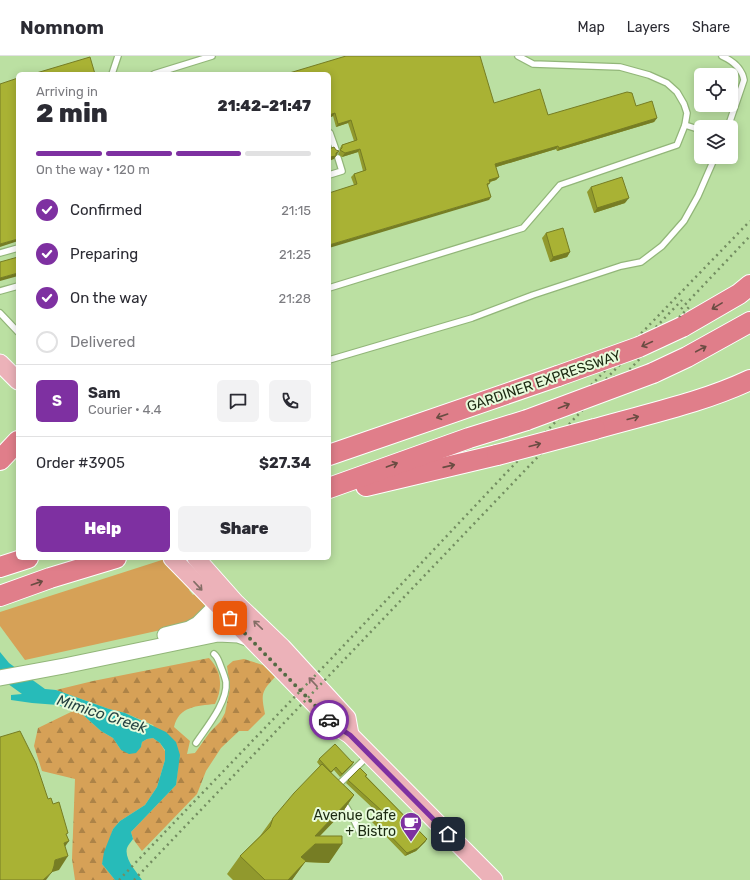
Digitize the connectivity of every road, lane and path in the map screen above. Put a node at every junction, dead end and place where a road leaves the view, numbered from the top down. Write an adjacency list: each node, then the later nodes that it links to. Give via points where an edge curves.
1 (118, 56): 5 (lane)
2 (212, 56): 6 (lane)
3 (518, 56): 8 (lane, via 533,64 620,67 649,75 667,83 677,92 687,113)
4 (722, 56): 7 (lane, via 737,65 744,80)
5 (113, 72)
6 (160, 72)
7 (730, 120)
8 (685, 125): 9 (lane); 19 (lane, via 677,145 560,185 523,228)
9 (694, 128)
10 (331, 136): 11 (lane)
11 (336, 150)
12 (338, 158): 14 (lane, via 342,171)
13 (712, 164): 24 (lane, via 684,221 662,246 641,262 599,273 472,318)
14 (331, 174)
15 (16, 249): 16 (lane)
16 (0, 253)
17 (750, 285): 29 (highway, GARDINER EXPRESSWAY, one-way to 29, bridge, via 682,327 639,348)
18 (16, 287): 20 (lane)
19 (331, 287)
20 (0, 291)
21 (0, 314): 23 (lane)
22 (750, 322): 31 (highway, GARDINER EXPRESSWAY, one-way to 22, bridge, via 527,420 653,372 687,357)
23 (16, 330)
24 (331, 359)
25 (0, 363): 26 (main road)
26 (16, 379)
27 (750, 380): 32 (highway, one-way to 27, bridge, via 595,429 689,403)
28 (16, 443): 30 (highway)
29 (331, 454)
30 (0, 460)
31 (331, 487)
32 (331, 495)
33 (22, 560): 37 (highway)
34 (109, 560): 38 (highway, one-way to 34)
35 (174, 560): 39 (main road, one-way to 39)
36 (197, 560): 39 (main road)
37 (0, 567)
38 (0, 596)
39 (226, 604): 40 (main road); 41 (main road, via 211,626); 43 (main road, via 189,629); 46 (main road, one-way to 39, via 347,718 282,647)
40 (252, 640): 41 (main road, via 238,635 218,634); 46 (main road, via 336,726)
41 (181, 641): 43 (main road)
42 (214, 654): 47 (lane, via 224,674 225,692)
43 (60, 662): 44 (main road); 45 (main road)
44 (0, 670)
45 (0, 678)
46 (350, 735): 48 (main road)
47 (196, 744)
48 (370, 754): 49 (lane, via 334,789); 50 (main road)
49 (361, 835)
50 (494, 880)

